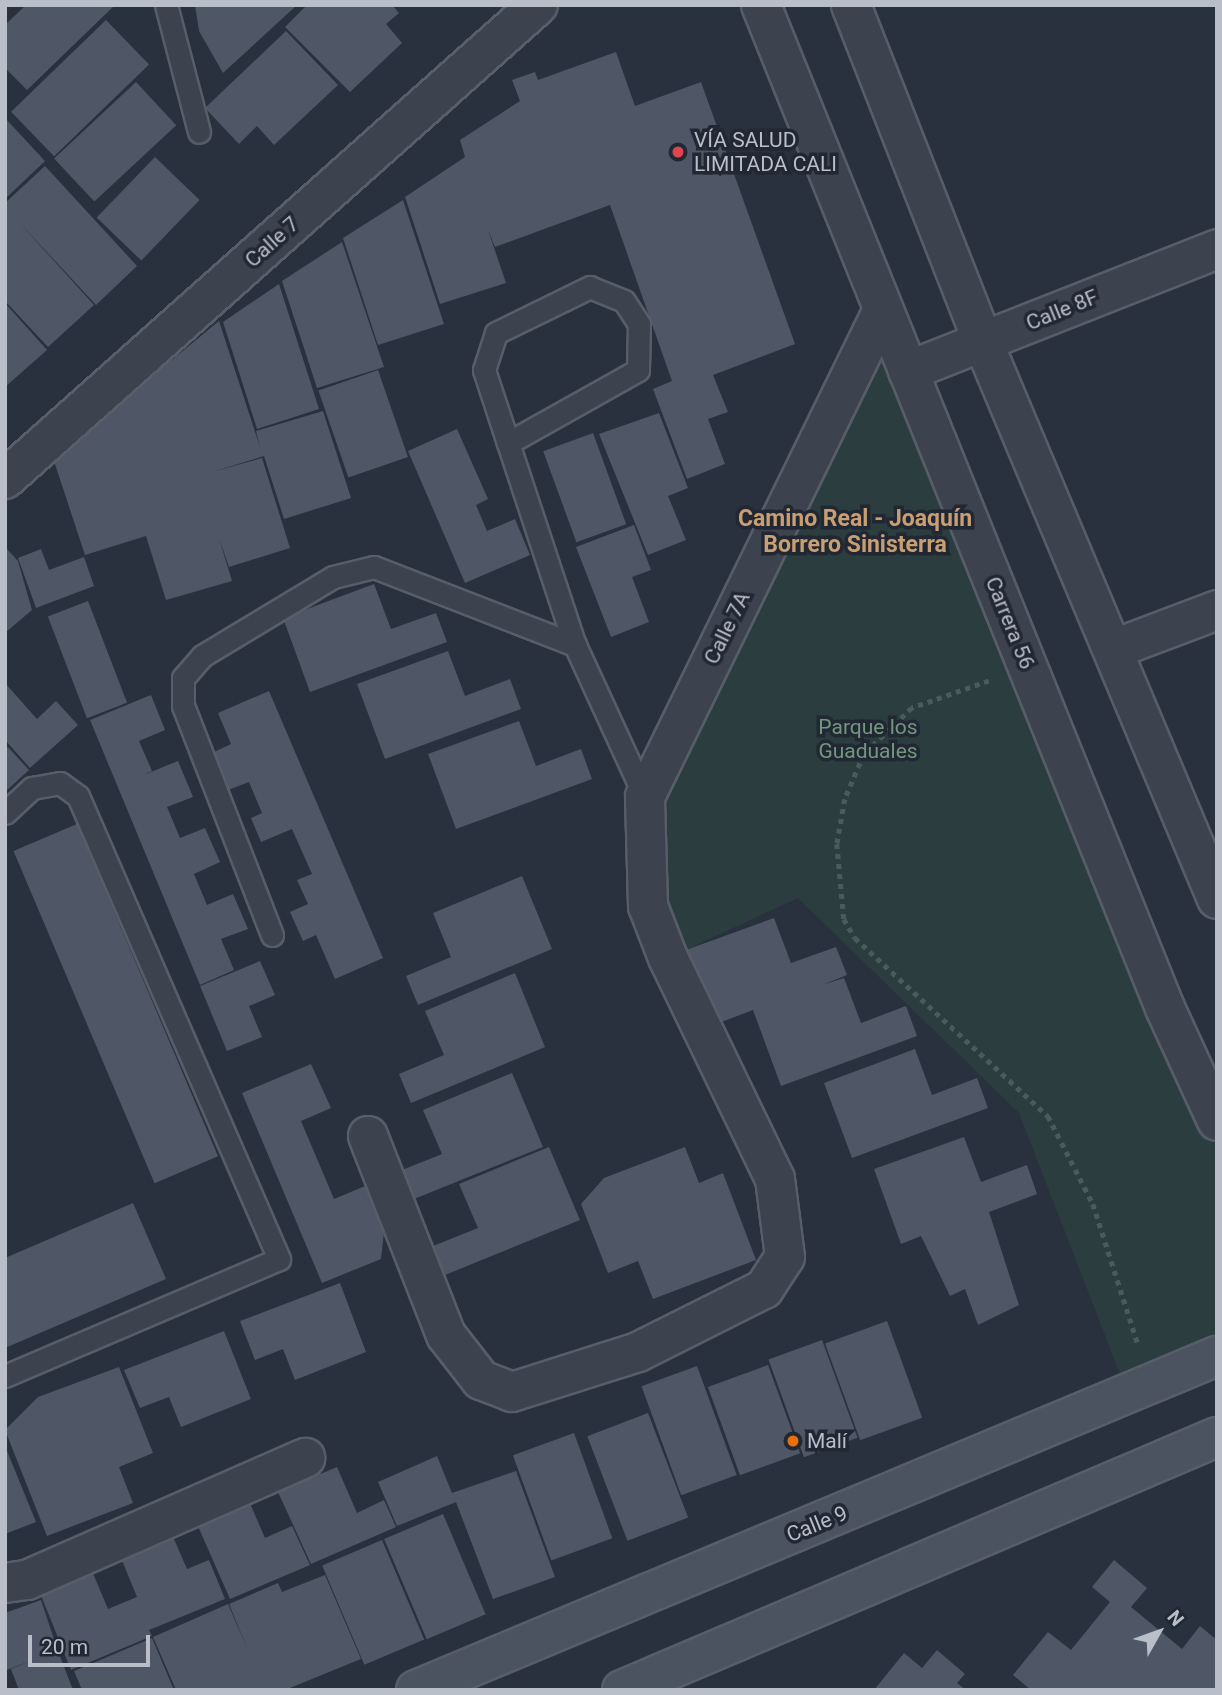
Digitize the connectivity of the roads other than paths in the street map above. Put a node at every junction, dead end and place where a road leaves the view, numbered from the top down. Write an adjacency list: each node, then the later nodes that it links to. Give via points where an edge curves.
1 (166, 5): 5 (lane)
2 (538, 5): 11 (street, Calle 7)
3 (761, 5): 7 (street, Carrera 56)
4 (851, 5): 8 (street)
5 (199, 132)
6 (1217, 249): 8 (street, Calle 8F)
7 (882, 312): 9 (street, Carrera 56); 15 (street, Calle 7A)
8 (983, 342): 9 (street, Calle 8F); 14 (street)
9 (908, 371): 19 (street, Carrera 56, via 1165,1008)
10 (508, 443): 10 (lane, via 484,370 496,333 590,287 624,301 639,324 638,370); 13 (lane)
11 (5, 480)
12 (1217, 610): 14 (street)
13 (575, 645): 15 (lane); 18 (lane, via 374,567 332,577 202,656 183,678 183,706)
14 (1114, 649): 17 (street)
15 (645, 797): 20 (street, Calle 7A, via 648,906 668,958 775,1179 785,1257 764,1289 638,1352 512,1392 481,1380 446,1335)
16 (5, 813): 22 (lane, via 32,788 60,783 78,796 279,1259)
17 (1217, 899)
18 (272, 935)
19 (1217, 1122)
20 (368, 1136)
21 (1217, 1356): 26 (main road, Calle 9)
22 (5, 1376)
23 (1211, 1442): 27 (main road)
24 (305, 1458): 25 (street, via 27,1580)
25 (5, 1583)
26 (416, 1690)
27 (622, 1690)

